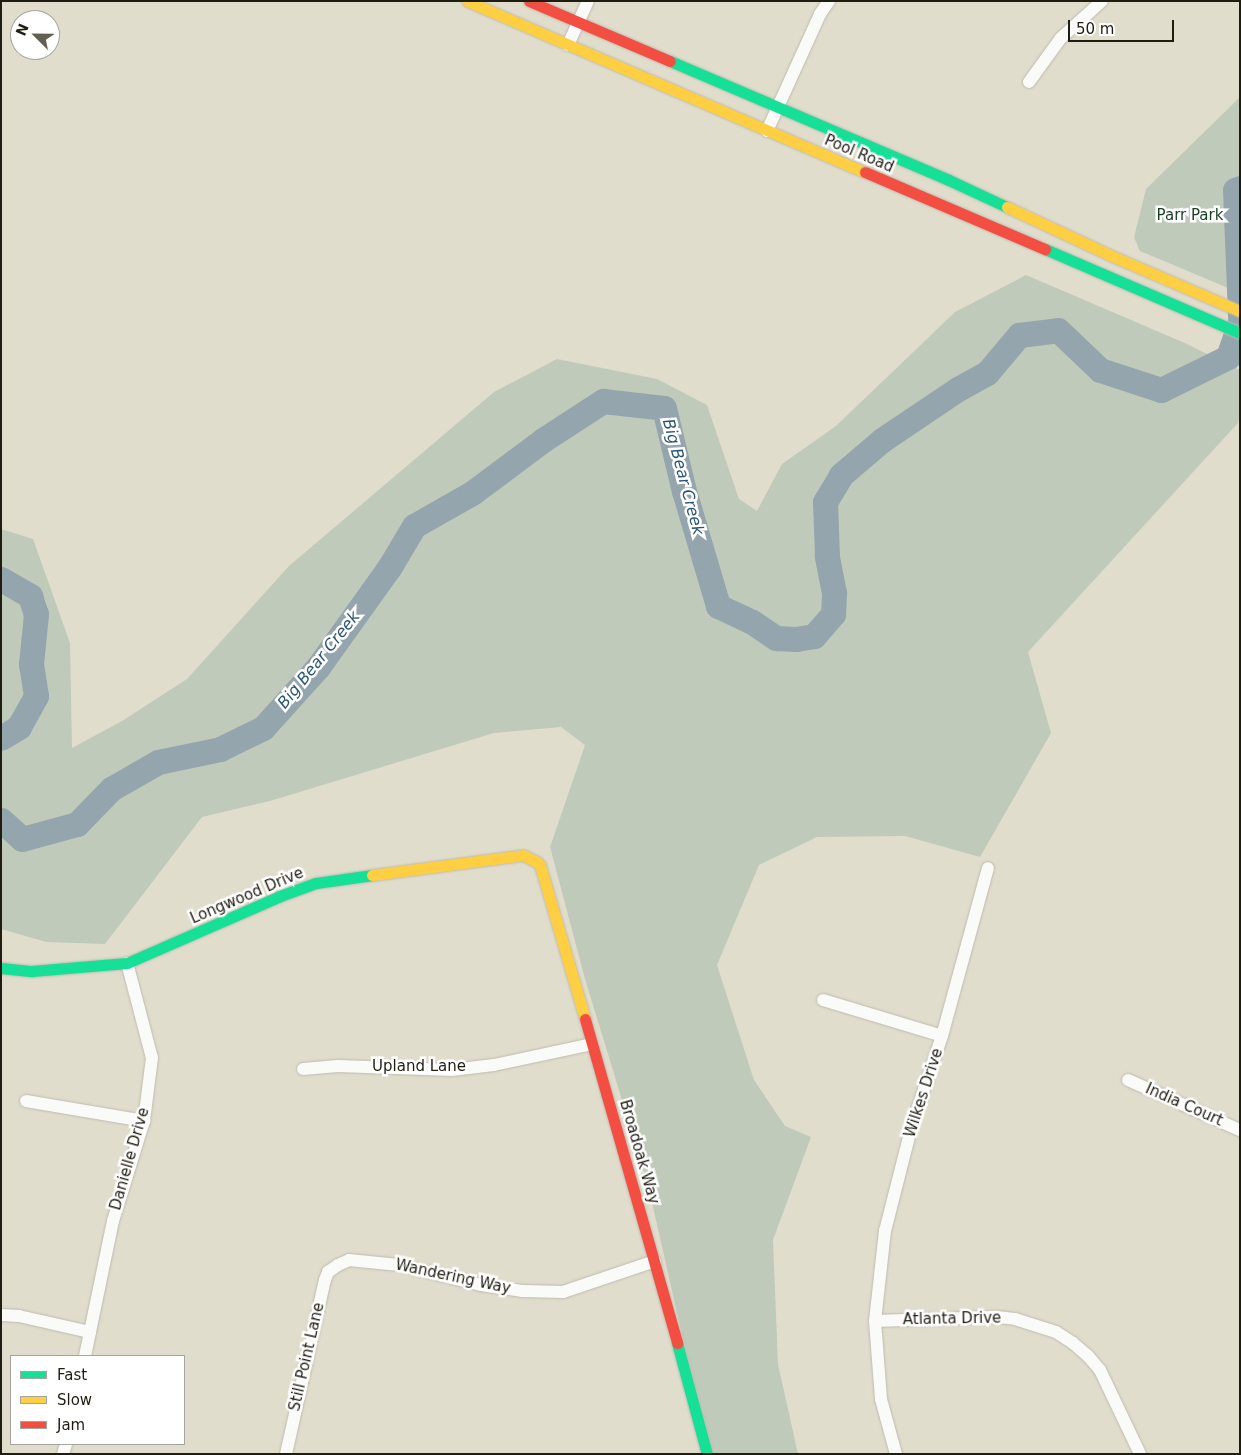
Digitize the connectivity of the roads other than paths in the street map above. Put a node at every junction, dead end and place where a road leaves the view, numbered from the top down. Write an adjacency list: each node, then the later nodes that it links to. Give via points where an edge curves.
1 (467, 1): 7 (main road, Pool Road)
2 (529, 1): 6 (main road, Pool Road)
3 (588, 1): 6 (street)
4 (829, 1): 9 (street)
5 (1102, 1): 8 (street, via 1062,38)
6 (578, 23): 7 (street); 9 (main road, Pool Road)
7 (568, 45): 10 (main road, Pool Road)
8 (1029, 82)
9 (777, 107): 10 (street); 11 (main road, Pool Road, via 949,180)
10 (767, 131): 12 (main road, Pool Road)
11 (1240, 311)
12 (1240, 333)
13 (537, 862): 15 (main road, Longwood Drive, via 523,855 316,883); 19 (main road, Broadoak Way)
14 (988, 868): 18 (street, Wilkes Drive)
15 (127, 963): 16 (main road, Longwood Drive, via 32,972); 23 (street, Danielle Drive, via 152,1058)
16 (1, 968)
17 (823, 1000): 18 (street)
18 (942, 1036): 28 (street, Wilkes Drive, via 912,1125 885,1231)
19 (592, 1044): 20 (street, Upland Lane, via 494,1065 452,1070 338,1066); 25 (main road, Broadoak Way)
20 (303, 1069)
21 (1128, 1080): 24 (street, India Court)
22 (26, 1101): 23 (street)
23 (144, 1121): 29 (street, Danielle Drive, via 113,1221)
24 (1240, 1130)
25 (655, 1261): 26 (street, Wandering Way, via 563,1292 490,1286 399,1265 349,1260); 32 (main road, Broadoak Way)
26 (338, 1264): 31 (street, Still Point Lane, via 324,1280)
27 (1, 1315): 29 (street)
28 (874, 1321): 33 (street, Wilkes Drive, via 881,1399); 34 (street, Atlanta Drive, via 997,1317 1016,1319 1056,1332 1078,1347 1100,1370)
29 (90, 1332): 30 (street, Danielle Drive)
30 (85, 1355)
31 (286, 1454)
32 (706, 1454)
33 (896, 1454)
34 (1140, 1454)

